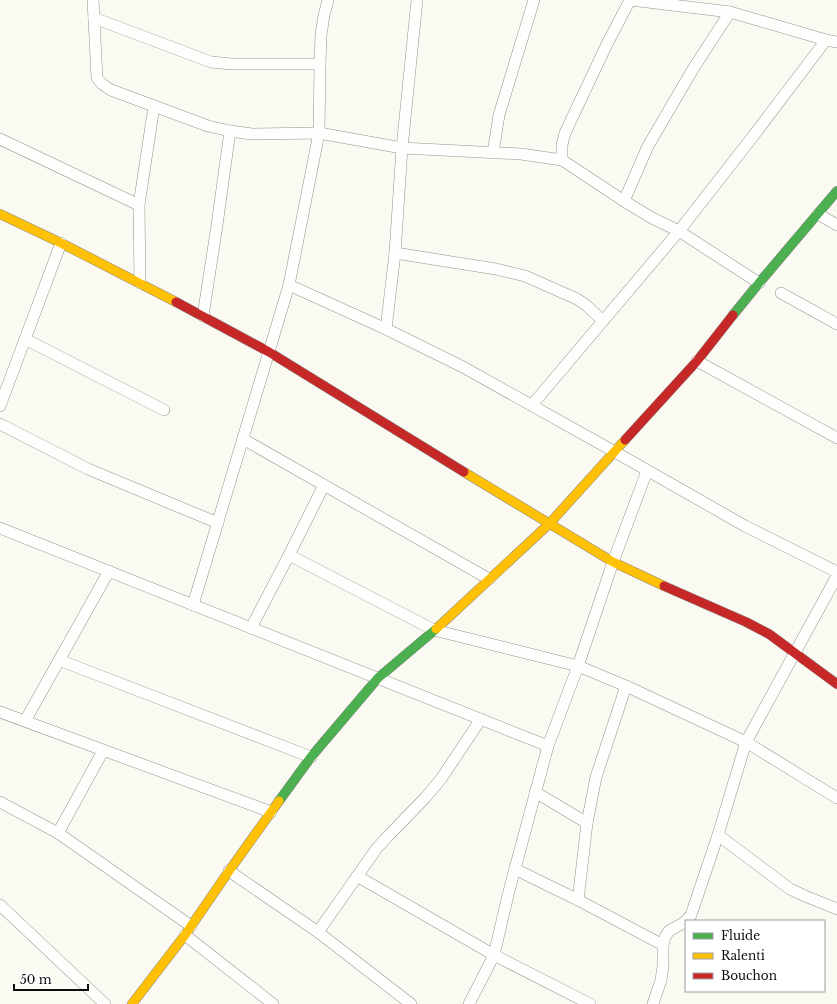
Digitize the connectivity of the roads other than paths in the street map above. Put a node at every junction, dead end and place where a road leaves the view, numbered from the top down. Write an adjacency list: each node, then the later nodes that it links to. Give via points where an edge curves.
1 (93, 0): 7 (street)
2 (328, 0): 10 (street, via 321,35)
3 (417, 0): 15 (street)
4 (534, 0): 16 (street, via 499,116)
5 (631, 0): 6 (street); 17 (street, via 565,133)
6 (730, 12): 8 (street); 19 (street, via 648,146)
7 (94, 18): 10 (street, via 211,62); 11 (street, via 97,78 111,90)
8 (826, 40): 9 (street); 24 (street)
9 (837, 42)
10 (320, 64): 13 (street)
11 (154, 106): 12 (street, via 208,126); 20 (street)
12 (230, 131): 13 (street, via 252,134); 31 (street)
13 (319, 134): 15 (street); 29 (street)
14 (0, 138): 20 (street)
15 (402, 148): 16 (street); 26 (street)
16 (493, 153): 17 (street)
17 (562, 160): 19 (street)
18 (837, 191): 22 (street)
19 (624, 201): 24 (street)
20 (139, 206): 27 (street)
21 (0, 214): 25 (street)
22 (818, 214): 23 (street); 28 (street)
23 (837, 226)
24 (679, 232): 28 (street); 32 (street)
25 (61, 243): 27 (street); 35 (street)
26 (395, 253): 32 (street, via 525,276 577,299); 34 (street)
27 (140, 283): 31 (street)
28 (759, 283): 37 (street)
29 (289, 285): 34 (street); 36 (street)
30 (781, 293): 33 (street)
31 (203, 316): 36 (street)
32 (603, 321): 38 (street)
33 (837, 324)
34 (386, 328): 38 (street)
35 (25, 339): 39 (street); 40 (street)
36 (269, 352): 43 (street); 48 (street)
37 (696, 360): 42 (street); 44 (street)
38 (532, 405): 44 (street)
39 (0, 406)
40 (164, 410)
41 (0, 424): 47 (street, via 88,469)
42 (837, 438)
43 (243, 439): 46 (street); 47 (street)
44 (615, 452): 45 (street); 48 (street)
45 (647, 471): 51 (street); 53 (street, via 745,526)
46 (324, 485): 50 (street); 55 (street)
47 (218, 524): 56 (street)
48 (549, 524): 51 (street); 55 (street)
49 (0, 528): 52 (street)
50 (289, 555): 57 (street); 58 (street)
51 (613, 562): 59 (street, via 746,622 770,634); 61 (street)
52 (109, 571): 56 (street); 60 (street)
53 (837, 572)
54 (837, 576): 59 (street)
55 (489, 579): 58 (street)
56 (193, 605): 57 (street)
57 (251, 628): 62 (street)
58 (434, 630): 61 (street); 62 (street)
59 (795, 653): 63 (street); 68 (street)
60 (59, 660): 67 (street); 71 (street)
61 (578, 666): 64 (street); 69 (street)
62 (378, 678): 66 (street); 71 (street)
63 (837, 684)
64 (626, 686): 68 (street); 76 (street, via 596,777)
65 (0, 712): 67 (street)
66 (481, 719): 69 (street); 81 (street, via 441,779 382,842)
67 (25, 721): 70 (street)
68 (746, 742): 73 (street); 78 (street)
69 (548, 746): 72 (street)
70 (103, 751): 75 (street); 77 (street)
71 (311, 757): 75 (street)
72 (535, 792): 76 (street); 79 (street)
73 (837, 798)
74 (0, 802): 77 (street)
75 (271, 812): 80 (street)
76 (587, 823): 82 (street)
77 (58, 833): 87 (street)
78 (718, 835): 84 (street, via 790,889); 85 (street, via 691,915)
79 (516, 869): 82 (street); 90 (street)
80 (229, 871): 87 (street); 88 (street)
81 (357, 876): 88 (street); 90 (street)
82 (578, 900): 89 (street)
83 (0, 905): 92 (street)
84 (837, 910)
85 (687, 920)
86 (685, 922): 89 (street, via 669,932)
87 (188, 930): 91 (street); 93 (street)
88 (318, 932): 94 (street)
89 (663, 945): 97 (street, via 661,980)
90 (494, 955): 95 (street); 96 (street)
91 (269, 1003)
92 (105, 1004)
93 (132, 1004)
94 (411, 1004)
95 (468, 1004)
96 (590, 1004)
97 (653, 1004)

